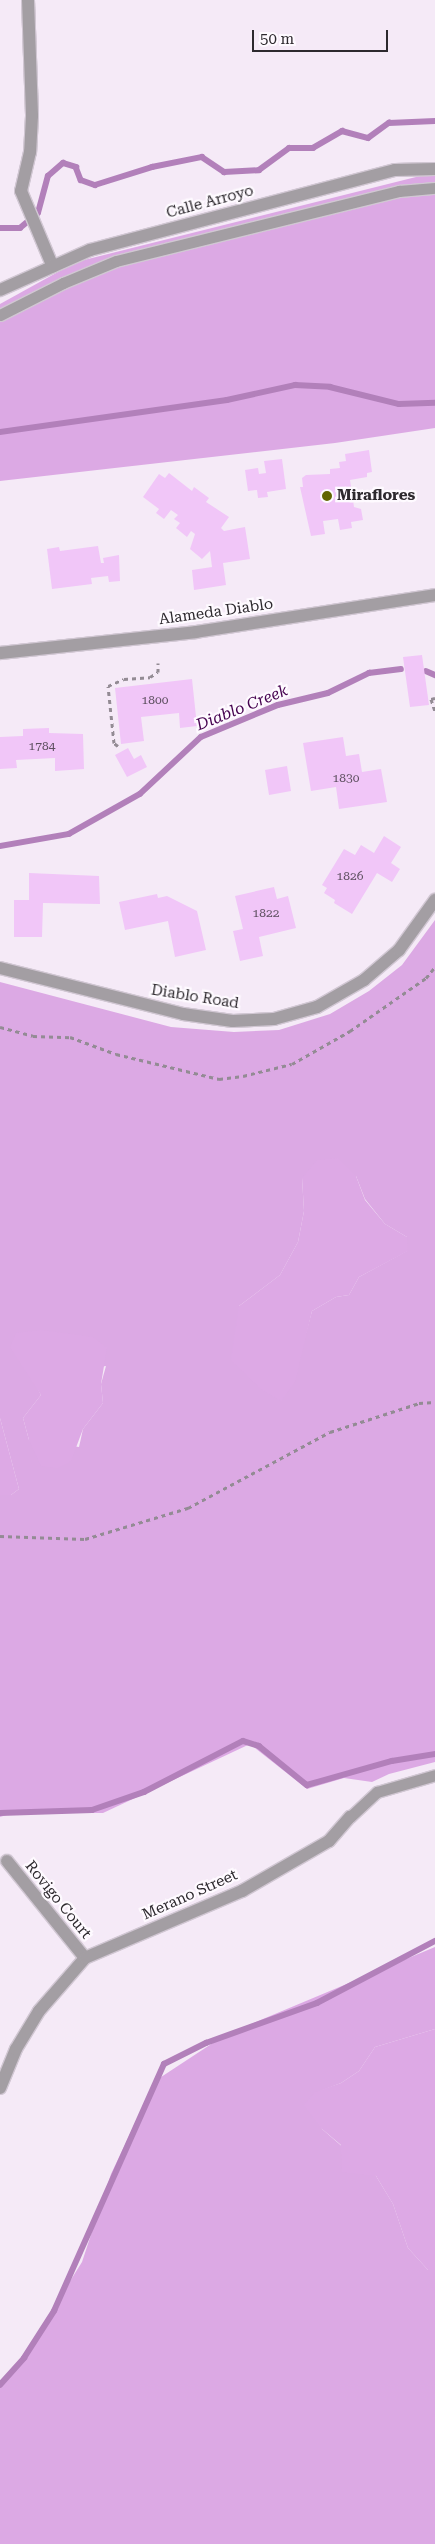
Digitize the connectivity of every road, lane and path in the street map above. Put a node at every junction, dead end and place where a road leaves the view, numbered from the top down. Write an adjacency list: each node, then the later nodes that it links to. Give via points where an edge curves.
1 (28, 0): 4 (street, via 32,31 30,152 21,191)
2 (435, 169): 4 (street, Calle Arroyo, via 395,170 90,250)
3 (435, 188): 6 (lane, via 400,190 116,262 63,283)
4 (53, 267): 5 (street, Calle Arroyo)
5 (0, 290)
6 (0, 315)
7 (435, 595): 8 (street, Alameda Diablo, via 196,632)
8 (0, 653)
9 (158, 664): 12 (path, via 158,672 150,677 124,679 108,686 114,742)
10 (434, 698): 11 (path, via 431,699)
11 (435, 711)
12 (118, 746)
13 (435, 900): 14 (street, Diablo Road, via 399,950 364,980 317,1007 274,1019 233,1021 173,1013)
14 (0, 968)
15 (435, 968): 16 (path, via 426,978 292,1064 219,1080 116,1054 70,1037 33,1036)
16 (0, 1026)
17 (435, 1402): 18 (path, via 419,1403 330,1432 188,1508 85,1539)
18 (0, 1536)
19 (435, 1775): 20 (lane, Merano Street, via 377,1792)
20 (350, 1817): 22 (street, Merano Street, via 329,1841 242,1891)
21 (6, 1861): 22 (street, Rovigo Court)
22 (85, 1958): 23 (street, Merano Street, via 38,2011 16,2049)
23 (0, 2088)

